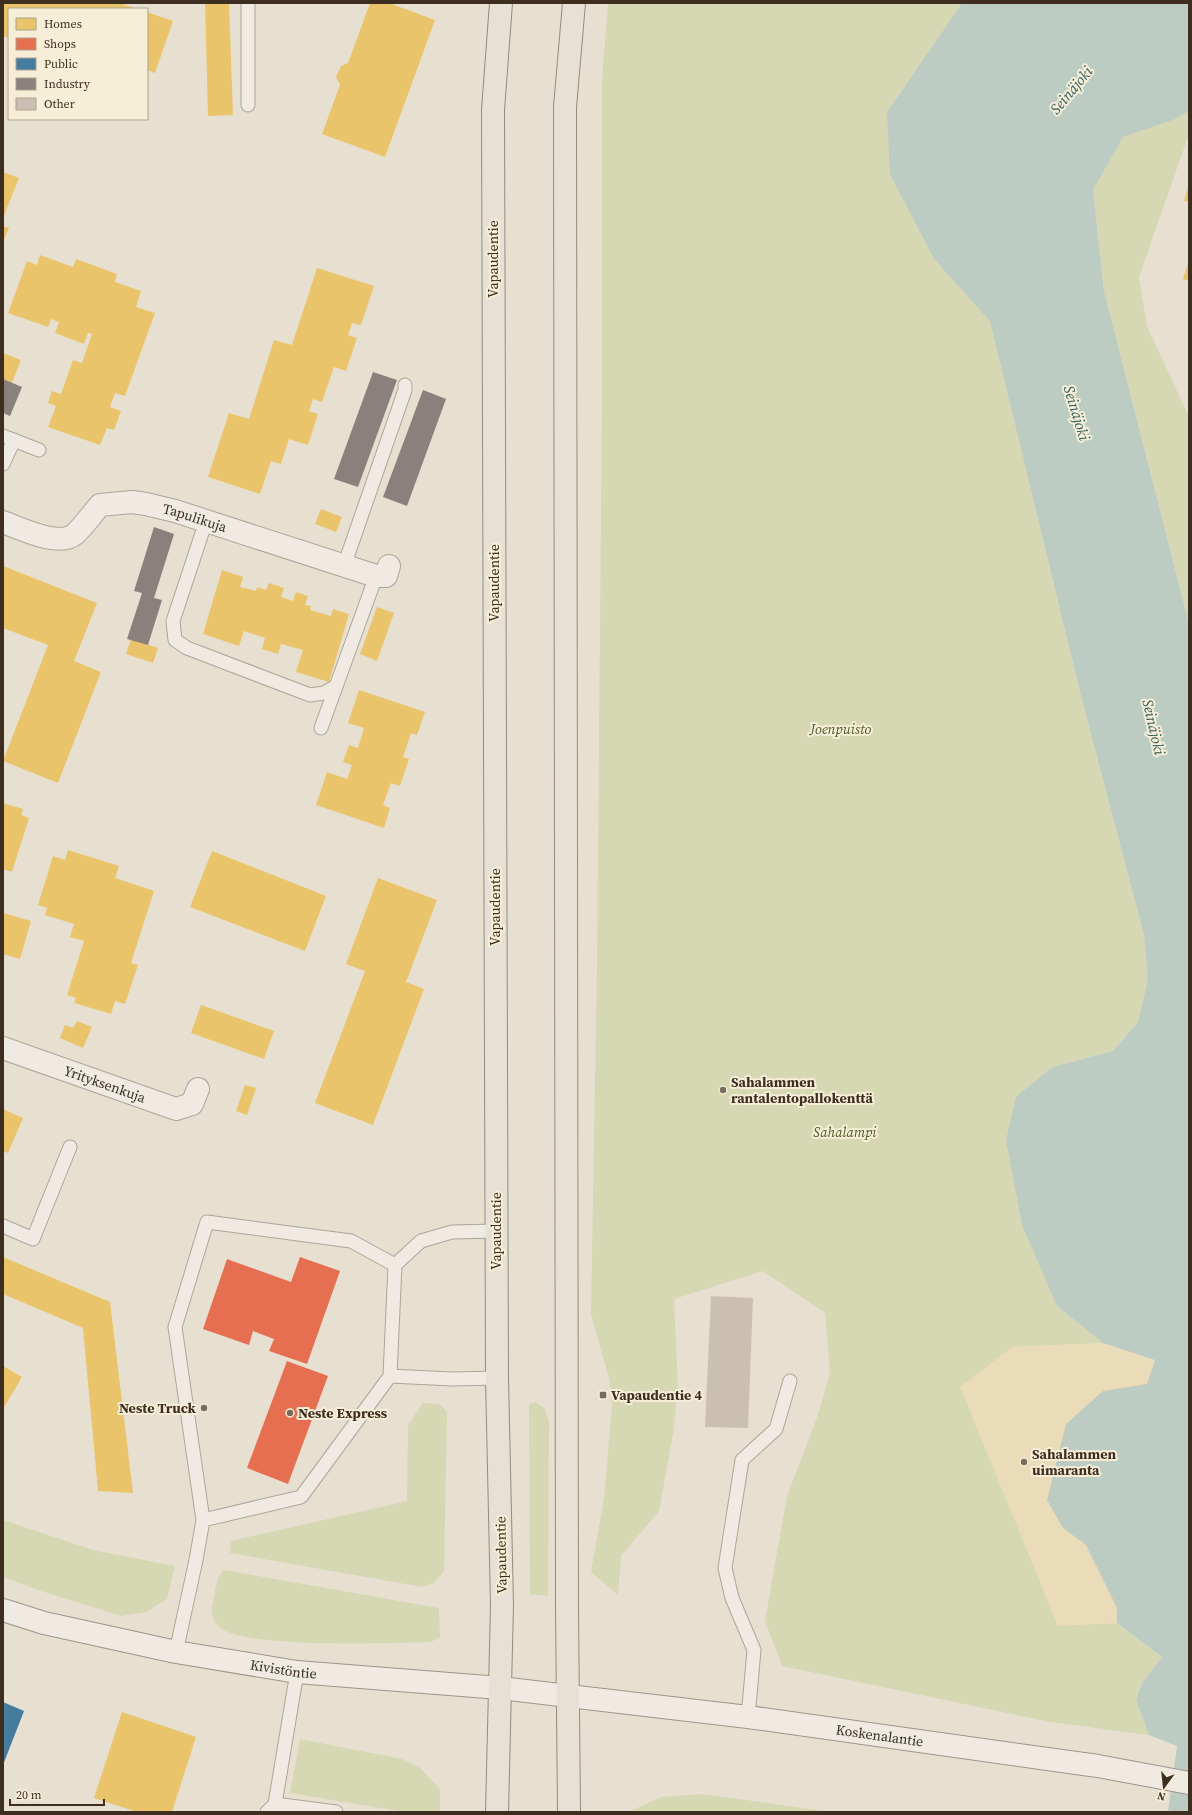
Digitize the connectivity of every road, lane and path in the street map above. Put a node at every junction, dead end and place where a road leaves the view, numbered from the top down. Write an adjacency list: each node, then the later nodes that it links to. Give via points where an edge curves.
1 (248, 3): 4 (lane)
2 (501, 3): 19 (main road, Vapaudentie, via 493,110)
3 (574, 3): 29 (main road, via 565,107)
4 (248, 105)
5 (405, 385): 11 (lane)
6 (8, 438): 7 (lane); 8 (lane)
7 (39, 450)
8 (3, 464)
9 (206, 521): 10 (main road, Tapulikuja, via 132,502 100,505 74,535 60,539 40,536); 11 (main road, Tapulikuja); 13 (lane, via 173,621 174,640 187,648 310,694 324,693)
10 (3, 522)
11 (344, 566): 12 (main road, Tapulikuja)
12 (382, 571): 13 (lane)
13 (336, 686): 14 (lane)
14 (321, 728)
15 (3, 1048): 16 (main road, Yrityksenkuja, via 176,1109 192,1104)
16 (198, 1089)
17 (70, 1147): 18 (lane, via 34,1239)
18 (3, 1226)
19 (496, 1231): 20 (lane, via 452,1232 421,1241); 22 (main road, Vapaudentie)
20 (395, 1265): 21 (lane); 24 (lane, via 351,1240 207,1222 175,1327)
21 (390, 1376): 22 (lane); 24 (lane, via 301,1497)
22 (497, 1378): 28 (main road, Vapaudentie, via 502,1605)
23 (790, 1381): 30 (lane, via 776,1429 742,1460 725,1568 732,1598 754,1650)
24 (203, 1520): 26 (lane)
25 (3, 1610): 26 (main road, Kivistöntie)
26 (176, 1652): 27 (main road, Kivistöntie)
27 (297, 1672): 28 (main road, Kivistöntie); 32 (lane)
28 (500, 1688): 29 (main road, Kivistöntie); 34 (main road, Vapaudentie)
29 (568, 1696): 30 (main road, Koskenalantie); 35 (main road)
30 (748, 1717): 31 (main road, Koskenalantie, via 1098,1766)
31 (1189, 1783)
32 (271, 1808): 33 (lane)
33 (336, 1812)
34 (497, 1812)
35 (569, 1812)

